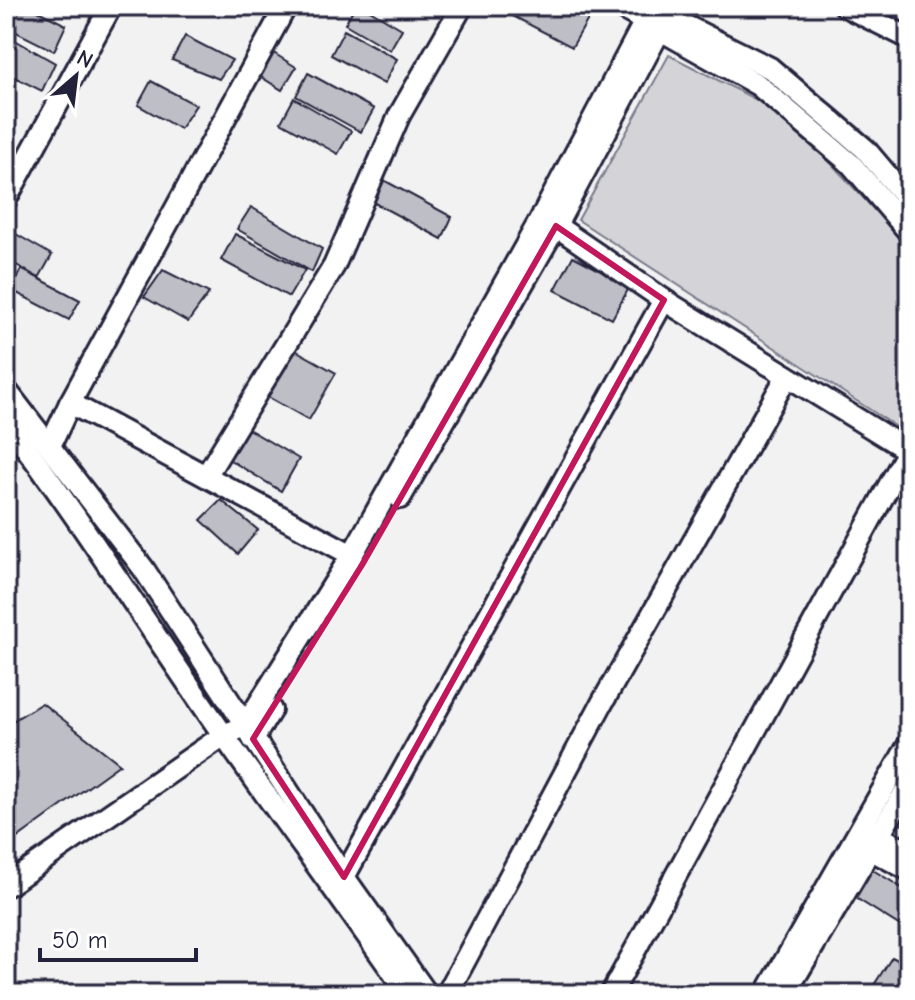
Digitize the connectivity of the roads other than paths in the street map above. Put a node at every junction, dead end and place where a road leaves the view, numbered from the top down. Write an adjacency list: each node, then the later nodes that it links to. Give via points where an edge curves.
1 (111, 6): 8 (street)
2 (286, 6): 15 (street)
3 (462, 6): 19 (street, via 399,116 334,266)
4 (618, 6): 6 (street)
5 (845, 6): 7 (street)
6 (650, 19): 9 (street, via 770,68 865,149); 10 (street); 11 (street, via 758,85 851,164); 20 (street)
7 (909, 38)
8 (6, 199)
9 (909, 201)
10 (556, 226): 12 (street); 21 (street, via 362,565)
11 (909, 232)
12 (664, 300): 13 (street); 28 (street)
13 (787, 376): 18 (street); 32 (street, via 601,705)
14 (6, 390): 17 (street)
15 (70, 403): 17 (street); 19 (street)
16 (6, 421): 22 (street)
17 (50, 446): 21 (street, via 143,568)
18 (909, 451): 33 (street)
19 (206, 476): 20 (street)
20 (352, 555): 21 (street)
21 (249, 732): 22 (street); 28 (street)
22 (224, 735): 29 (street); 30 (street)
23 (909, 744): 25 (street)
24 (909, 785): 25 (street)
25 (866, 838): 26 (street); 27 (street); 34 (street); 35 (street)
26 (909, 852)
27 (909, 870)
28 (344, 877): 31 (street)
29 (6, 886)
30 (408, 994)
31 (427, 994)
32 (447, 994)
33 (611, 994)
34 (766, 994)
35 (785, 994)

